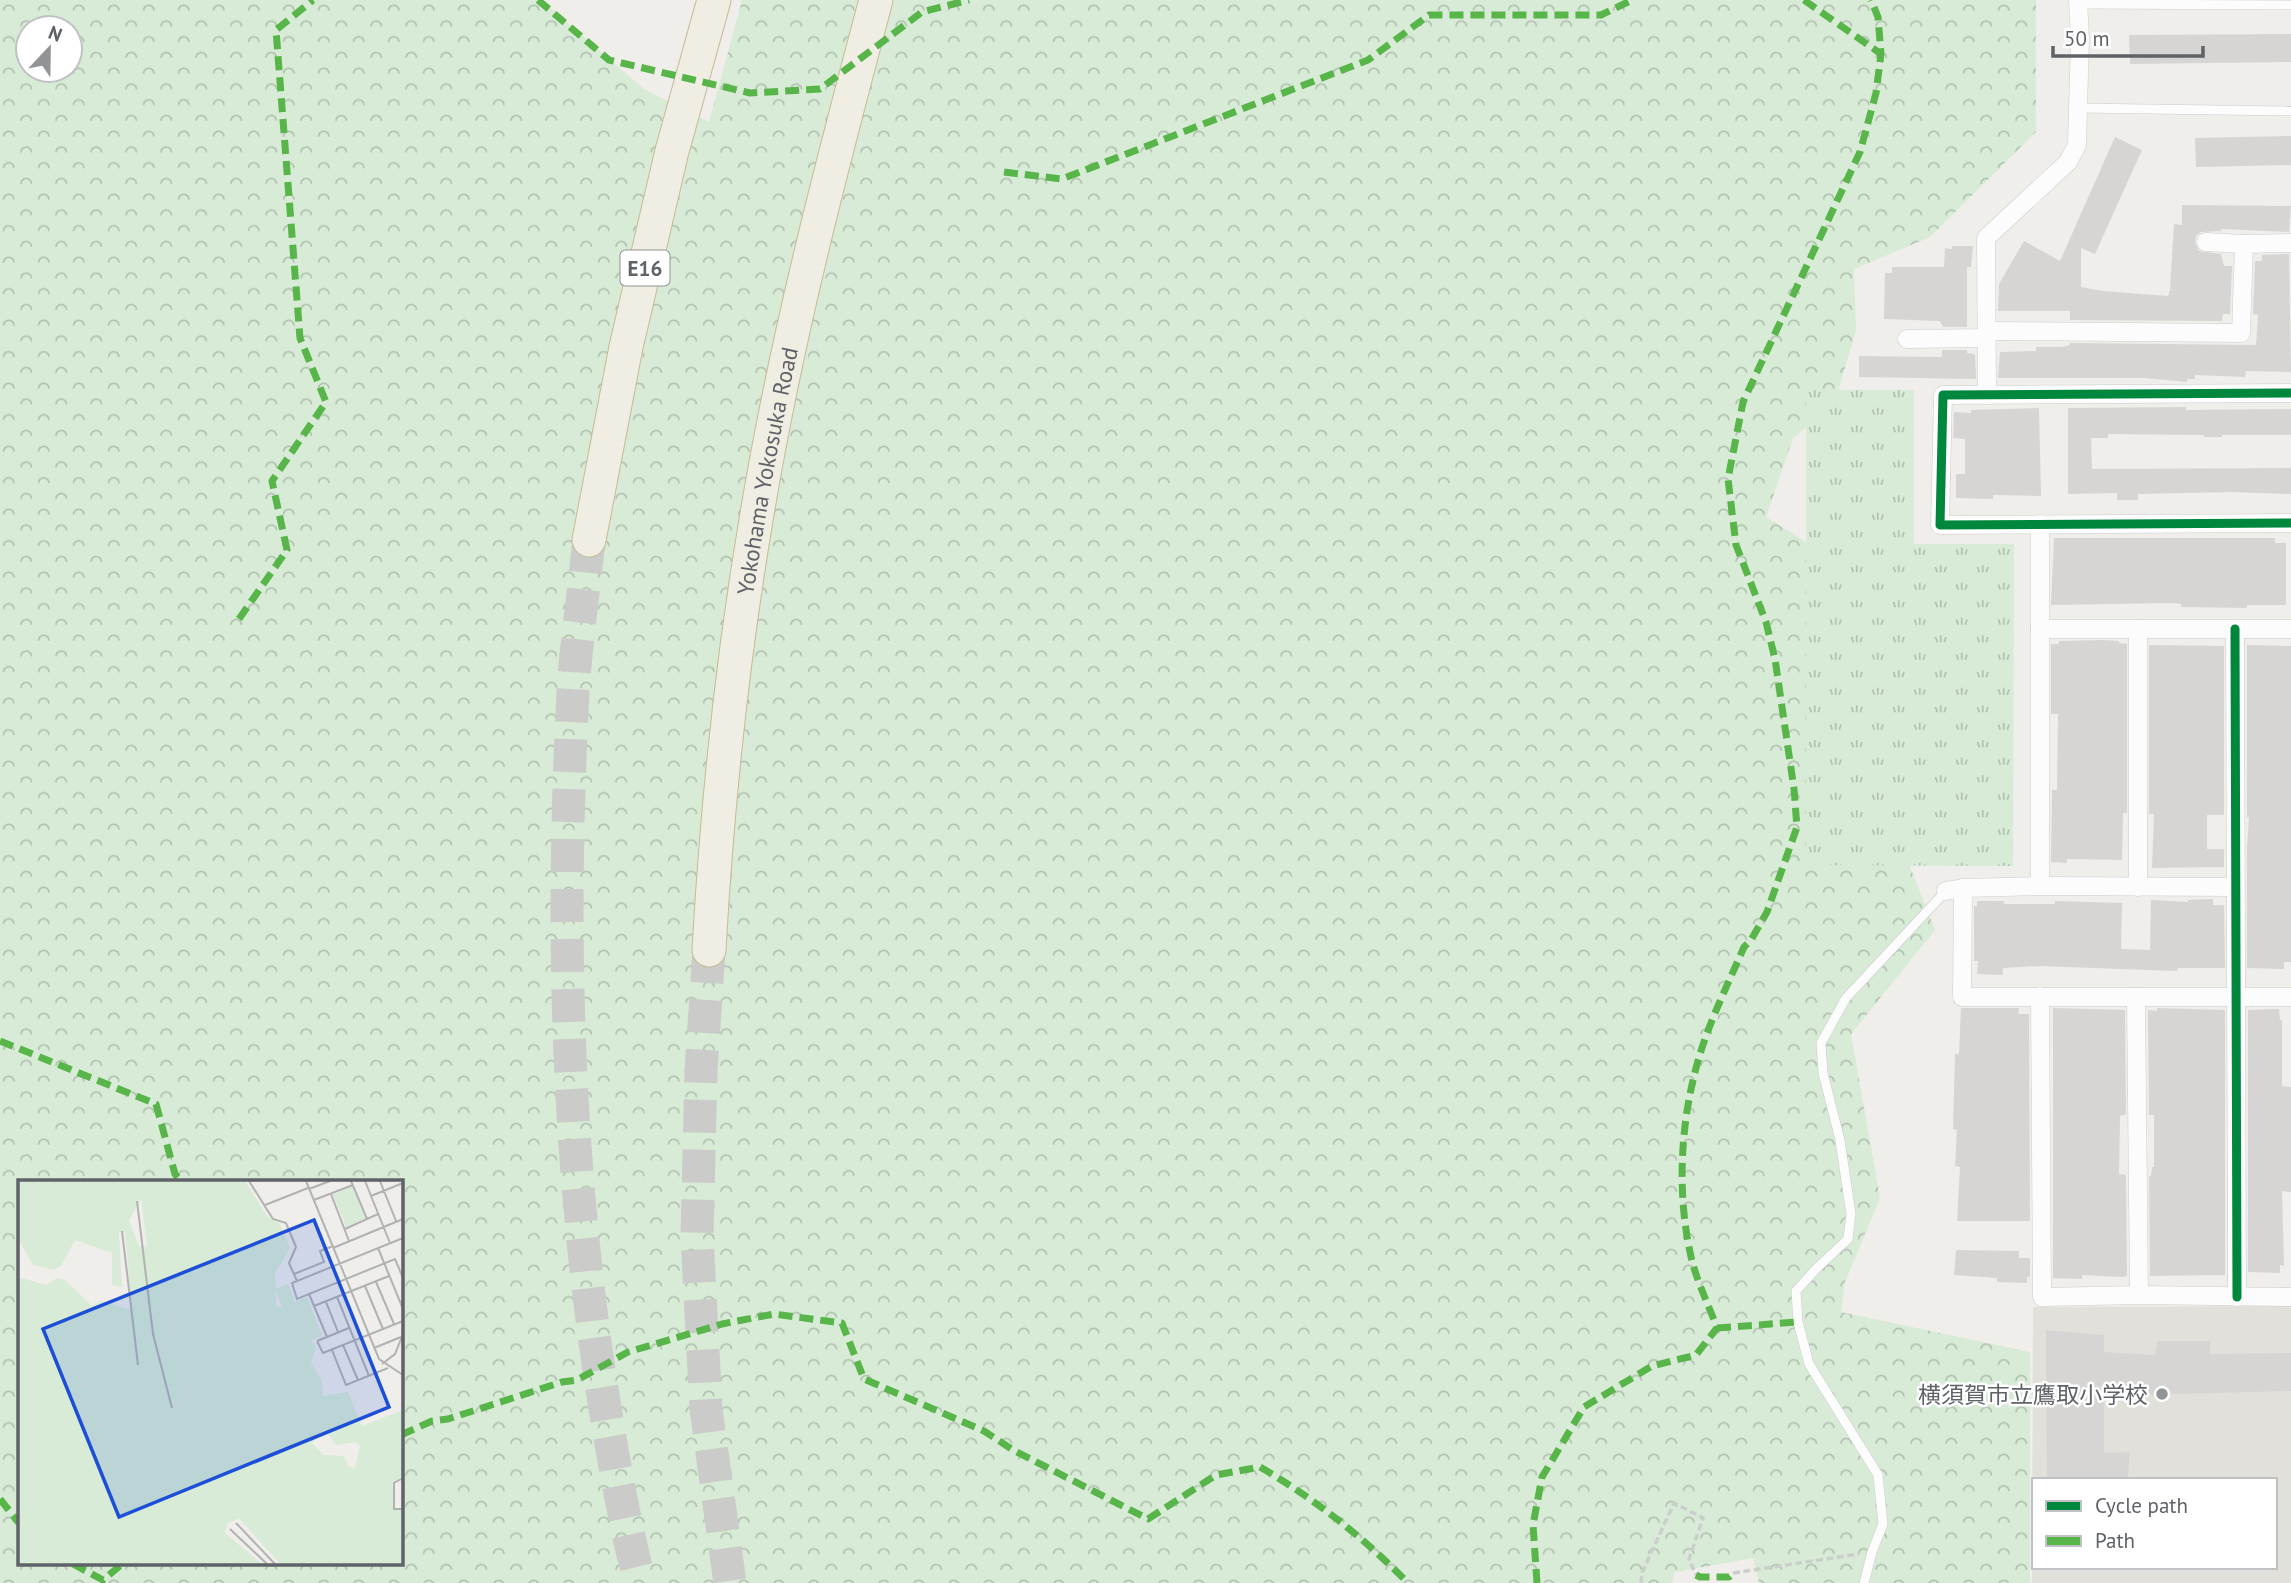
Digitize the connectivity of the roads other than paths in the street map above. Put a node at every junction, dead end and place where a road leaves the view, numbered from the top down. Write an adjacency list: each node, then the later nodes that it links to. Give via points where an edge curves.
1 (714, 0): 16 (highway, E16, via 629,334)
2 (876, 0): 25 (highway, Yokohama Yokosuka Road, via 824,192 756,519 733,673)
3 (2078, 2): 4 (lane); 5 (street)
4 (2291, 5)
5 (2078, 108): 6 (lane); 10 (street, via 2077,145 2068,162 1986,238)
6 (2291, 111)
7 (2206, 242): 9 (street)
8 (2291, 243): 9 (street)
9 (2244, 244): 10 (street, via 2241,333)
10 (1987, 335): 11 (street); 13 (street)
11 (1907, 339)
12 (2291, 393): 13 (street)
13 (1987, 394): 15 (street, via 1943,395 1940,525)
14 (2291, 523): 15 (street)
15 (2040, 524): 17 (street)
16 (589, 540)
17 (2040, 629): 18 (street); 21 (street)
18 (2138, 629): 19 (street); 22 (street)
19 (2235, 629): 20 (street); 23 (street)
20 (2291, 629)
21 (2040, 886): 22 (street); 24 (street)
22 (2137, 887): 23 (street)
23 (2235, 887): 28 (street)
24 (1954, 889): 26 (street, via 1962,996); 33 (lane, via 1846,998 1821,1043 1851,1214 1848,1239 1796,1291 1798,1322 1809,1363 1878,1475 1883,1524)
25 (709, 950)
26 (2040, 996): 27 (street); 30 (street, via 2042,1297)
27 (2136, 997): 28 (street); 30 (street)
28 (2237, 998): 29 (street); 31 (street)
29 (2291, 998)
30 (2139, 1295): 31 (street)
31 (2237, 1297): 32 (street)
32 (2291, 1297)
33 (1864, 1583)

